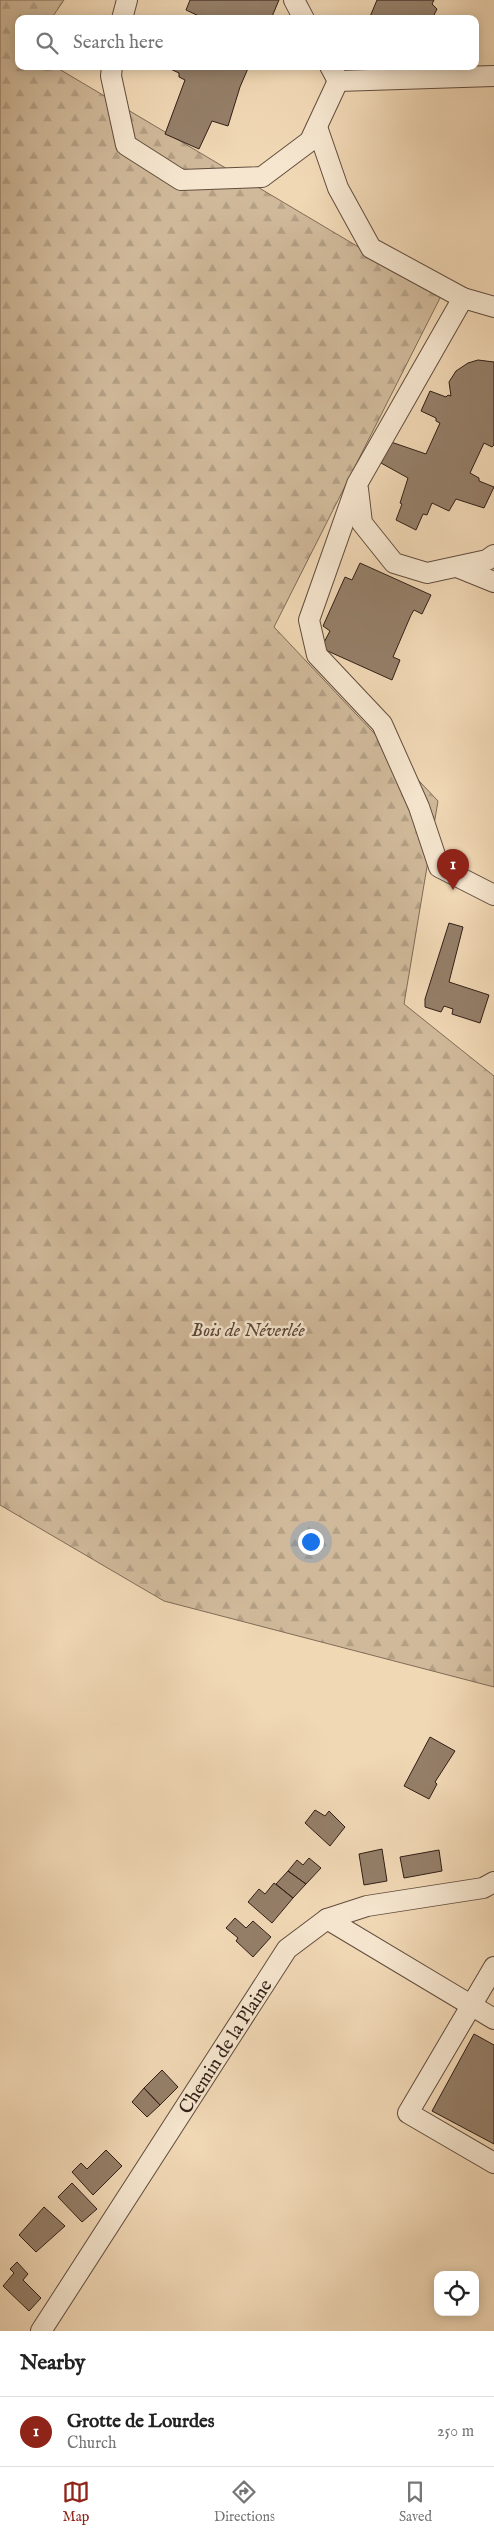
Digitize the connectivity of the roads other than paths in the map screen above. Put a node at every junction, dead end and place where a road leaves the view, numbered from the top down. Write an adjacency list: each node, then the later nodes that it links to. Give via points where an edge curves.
1 (128, 0): 3 (street)
2 (294, 0): 4 (street)
3 (123, 15)
4 (302, 15)
5 (111, 70): 8 (street, via 126,145 181,180 262,177 310,142)
6 (334, 74): 7 (street); 8 (street)
7 (494, 76)
8 (317, 127): 9 (street, via 338,188 371,248)
9 (463, 298): 10 (street); 11 (street)
10 (494, 307)
11 (358, 484): 13 (street, via 362,523 394,563 427,573); 15 (street, via 309,620 317,655 382,724 419,807 438,867)
12 (494, 555): 13 (street, via 487,560)
13 (457, 567): 14 (street)
14 (494, 582)
15 (494, 895)
16 (494, 1882): 17 (street, Chemin de la Plaine, via 483,1888 367,1906)
17 (328, 1919): 19 (street); 22 (street, Chemin de la Plaine, via 287,1949)
18 (494, 1966): 19 (street)
19 (470, 2006): 20 (street); 21 (street, via 408,2113)
20 (494, 2019)
21 (494, 2163)
22 (41, 2331)

